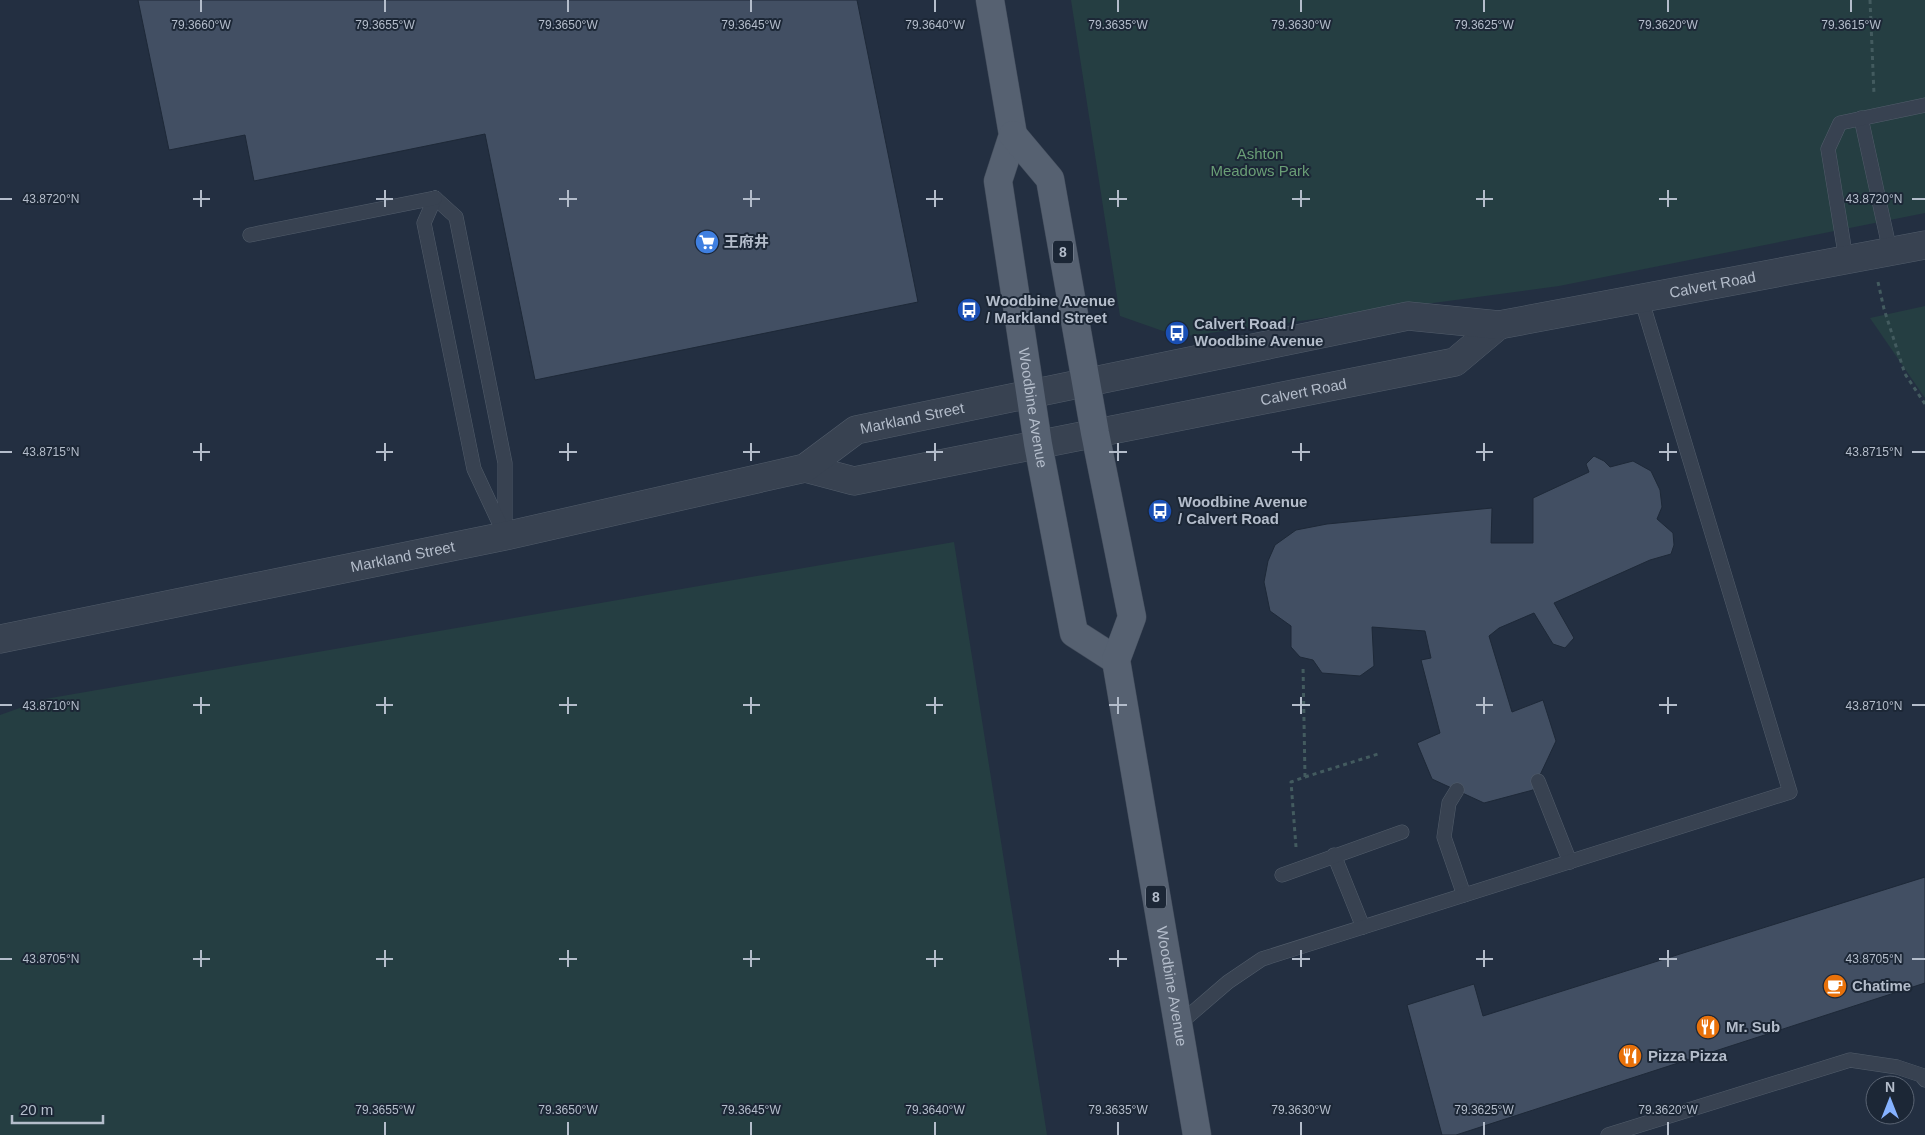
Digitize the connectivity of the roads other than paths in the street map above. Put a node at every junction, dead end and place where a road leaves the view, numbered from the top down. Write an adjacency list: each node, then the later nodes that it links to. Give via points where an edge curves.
1 (990, 0): 4 (main road, Woodbine Avenue)
2 (1925, 105): 3 (lane)
3 (1861, 118): 8 (lane); 8 (lane, via 1840,123 1828,149)
4 (1013, 135): 11 (main road, 8, via 1050,179); 12 (main road, Woodbine Avenue, via 998,181)
5 (435, 198): 6 (lane); 16 (lane, via 456,217 505,463); 16 (lane, via 424,223 472,460)
6 (250, 235)
7 (1925, 245): 8 (street, Calvert Road)
8 (1869, 255): 9 (street, Calvert Road)
9 (1641, 298): 10 (street, Calvert Road); 23 (lane, via 1790,792)
10 (1499, 325): 11 (street, Calvert Road, via 1408,316); 13 (street, Calvert Road, via 1455,362)
11 (1086, 382): 12 (street, Markland Street); 13 (main road, 8)
12 (1030, 394): 14 (main road, Woodbine Avenue); 15 (street, Markland Street, via 856,430)
13 (1095, 433): 14 (street, Calvert Road); 18 (main road, 8, via 1132,617)
14 (1038, 444): 15 (street, Markland Street, via 854,481); 18 (main road, Woodbine Avenue, via 1074,633)
15 (805, 468): 16 (street, Markland Street)
16 (505, 536): 17 (street, Markland Street)
17 (0, 639)
18 (1116, 660): 27 (main road, Woodbine Avenue / 8)
19 (1538, 781): 23 (lane)
20 (1457, 790): 25 (lane, via 1449,803 1444,837)
21 (1402, 832): 22 (lane)
22 (1334, 855): 24 (lane); 26 (lane)
23 (1570, 862): 25 (lane)
24 (1282, 875)
25 (1464, 895): 26 (lane)
26 (1363, 927): 27 (lane, via 1262,959 1228,982)
27 (1178, 1025): 29 (main road, Woodbine Avenue / 8)
28 (1925, 1080): 30 (lane, via 1921,1075 1897,1067 1850,1060)
29 (1197, 1135)
30 (1608, 1135)

